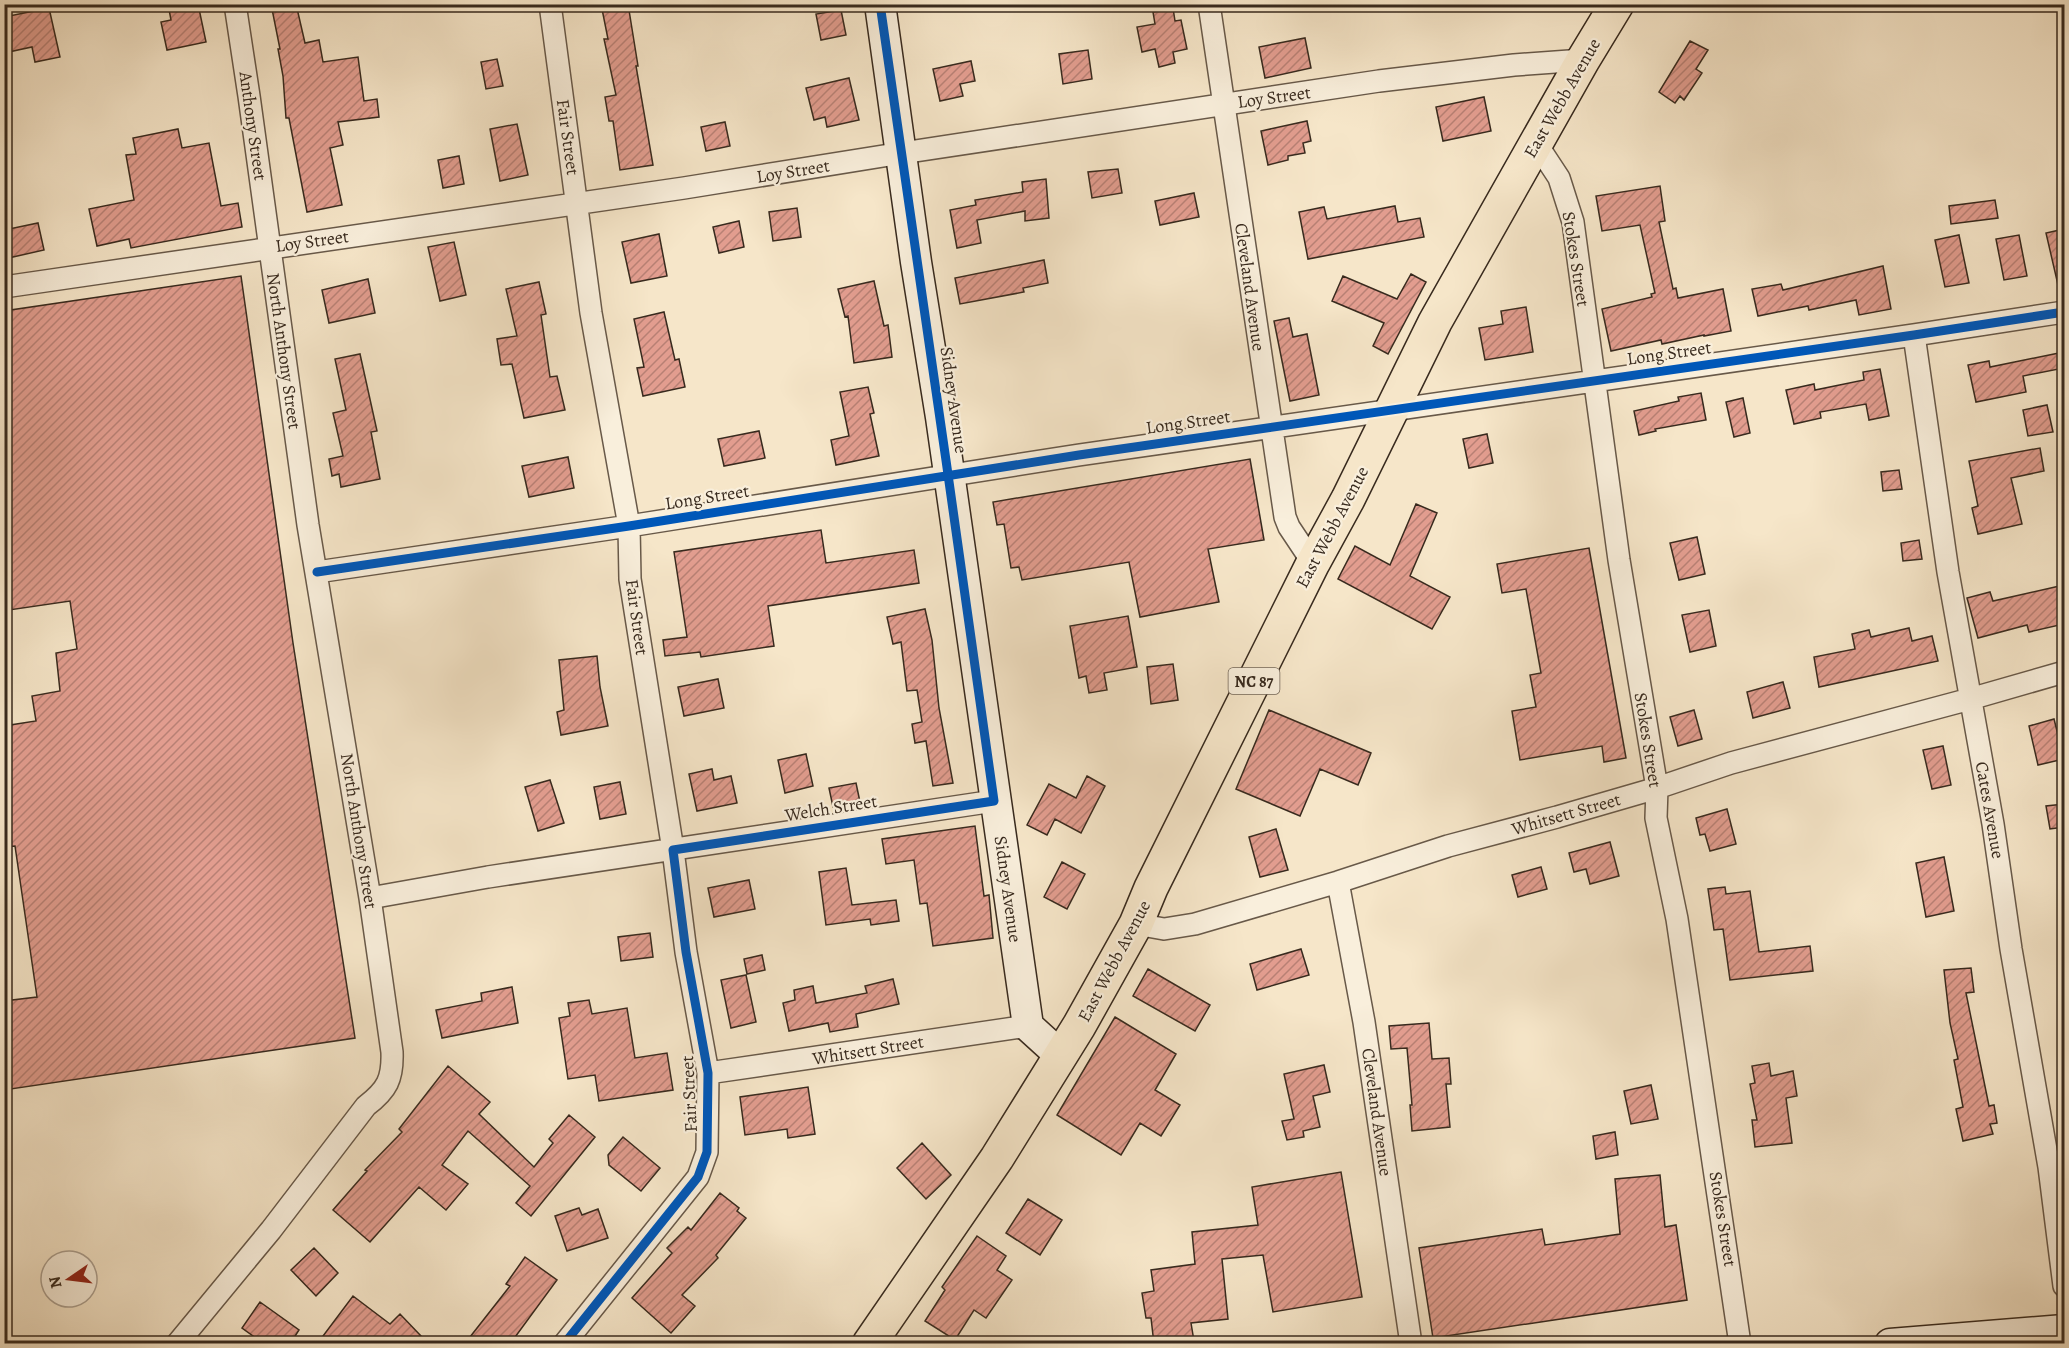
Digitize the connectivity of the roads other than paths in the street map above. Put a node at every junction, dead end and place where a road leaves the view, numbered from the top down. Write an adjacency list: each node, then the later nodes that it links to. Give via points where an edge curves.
1 (235, 4): 11 (street, Anthony Street)
2 (550, 4): 10 (street, Fair Street)
3 (880, 4): 9 (street, Sidney Avenue)
4 (1209, 4): 7 (street, Cleveland Avenue)
5 (1617, 4): 6 (highway, East Webb Avenue / NC 87)
6 (1583, 60): 7 (street, Loy Street, via 1390,80); 8 (highway, East Webb Avenue / NC 87)
7 (1223, 105): 9 (street, Loy Street); 17 (street, Cleveland Avenue)
8 (1536, 143): 15 (street, Stokes Street, via 1559,178 1573,222); 16 (highway, East Webb Avenue / NC 87, via 1435,322)
9 (902, 153): 10 (street, Loy Street); 18 (street, Sidney Avenue)
10 (578, 203): 11 (street, Loy Street); 19 (street, Fair Street, via 591,313)
11 (269, 247): 12 (street, Loy Street); 21 (street, North Anthony Street)
12 (4, 287)
13 (2064, 312): 14 (street, Long Street)
14 (1914, 335): 15 (street, Long Street); 23 (street, Cates Avenue)
15 (1594, 381): 16 (street, Long Street); 24 (street, Stokes Street)
16 (1391, 411): 17 (street, Long Street); 20 (highway, East Webb Avenue / NC 87)
17 (1271, 427): 18 (street, Long Street); 20 (street, Cleveland Avenue, via 1289,527)
18 (948, 474): 19 (street, Long Street); 25 (street, Sidney Avenue)
19 (629, 526): 21 (street, Long Street); 26 (street, Fair Street, via 630,579)
20 (1312, 563): 29 (highway, East Webb Avenue / NC 87)
21 (317, 572): 28 (street, North Anthony Street)
22 (2064, 672): 23 (street, Whitsett Street)
23 (1970, 699): 24 (street, Whitsett Street, via 1731,763); 33 (street, Cates Avenue, via 2049,1167)
24 (1658, 788): 27 (street, Whitsett Street, via 1448,846); 39 (street, Stokes Street, via 1656,818 1677,919)
25 (994, 801): 26 (street, Welch Street); 30 (street, Sidney Avenue)
26 (673, 850): 28 (street, Welch Street); 32 (street, Fair Street)
27 (1338, 882): 29 (street, Whitsett Street, via 1195,924 1164,929); 38 (street, Cleveland Avenue, via 1364,1022)
28 (370, 898): 35 (street, North Anthony Street, via 392,1052 393,1068 387,1085 366,1106)
29 (1136, 924): 31 (highway, East Webb Avenue / NC 87)
30 (1028, 1026): 31 (street); 32 (street, Whitsett Street)
31 (1061, 1056): 37 (highway, East Webb Avenue / NC 87, via 995,1161)
32 (708, 1073): 36 (street, Fair Street, via 707,1152 698,1177)
33 (2064, 1286)
34 (2064, 1330): 40 (street)
35 (177, 1344)
36 (564, 1344)
37 (869, 1344)
38 (1411, 1344)
39 (1740, 1344)
40 (1890, 1344)

